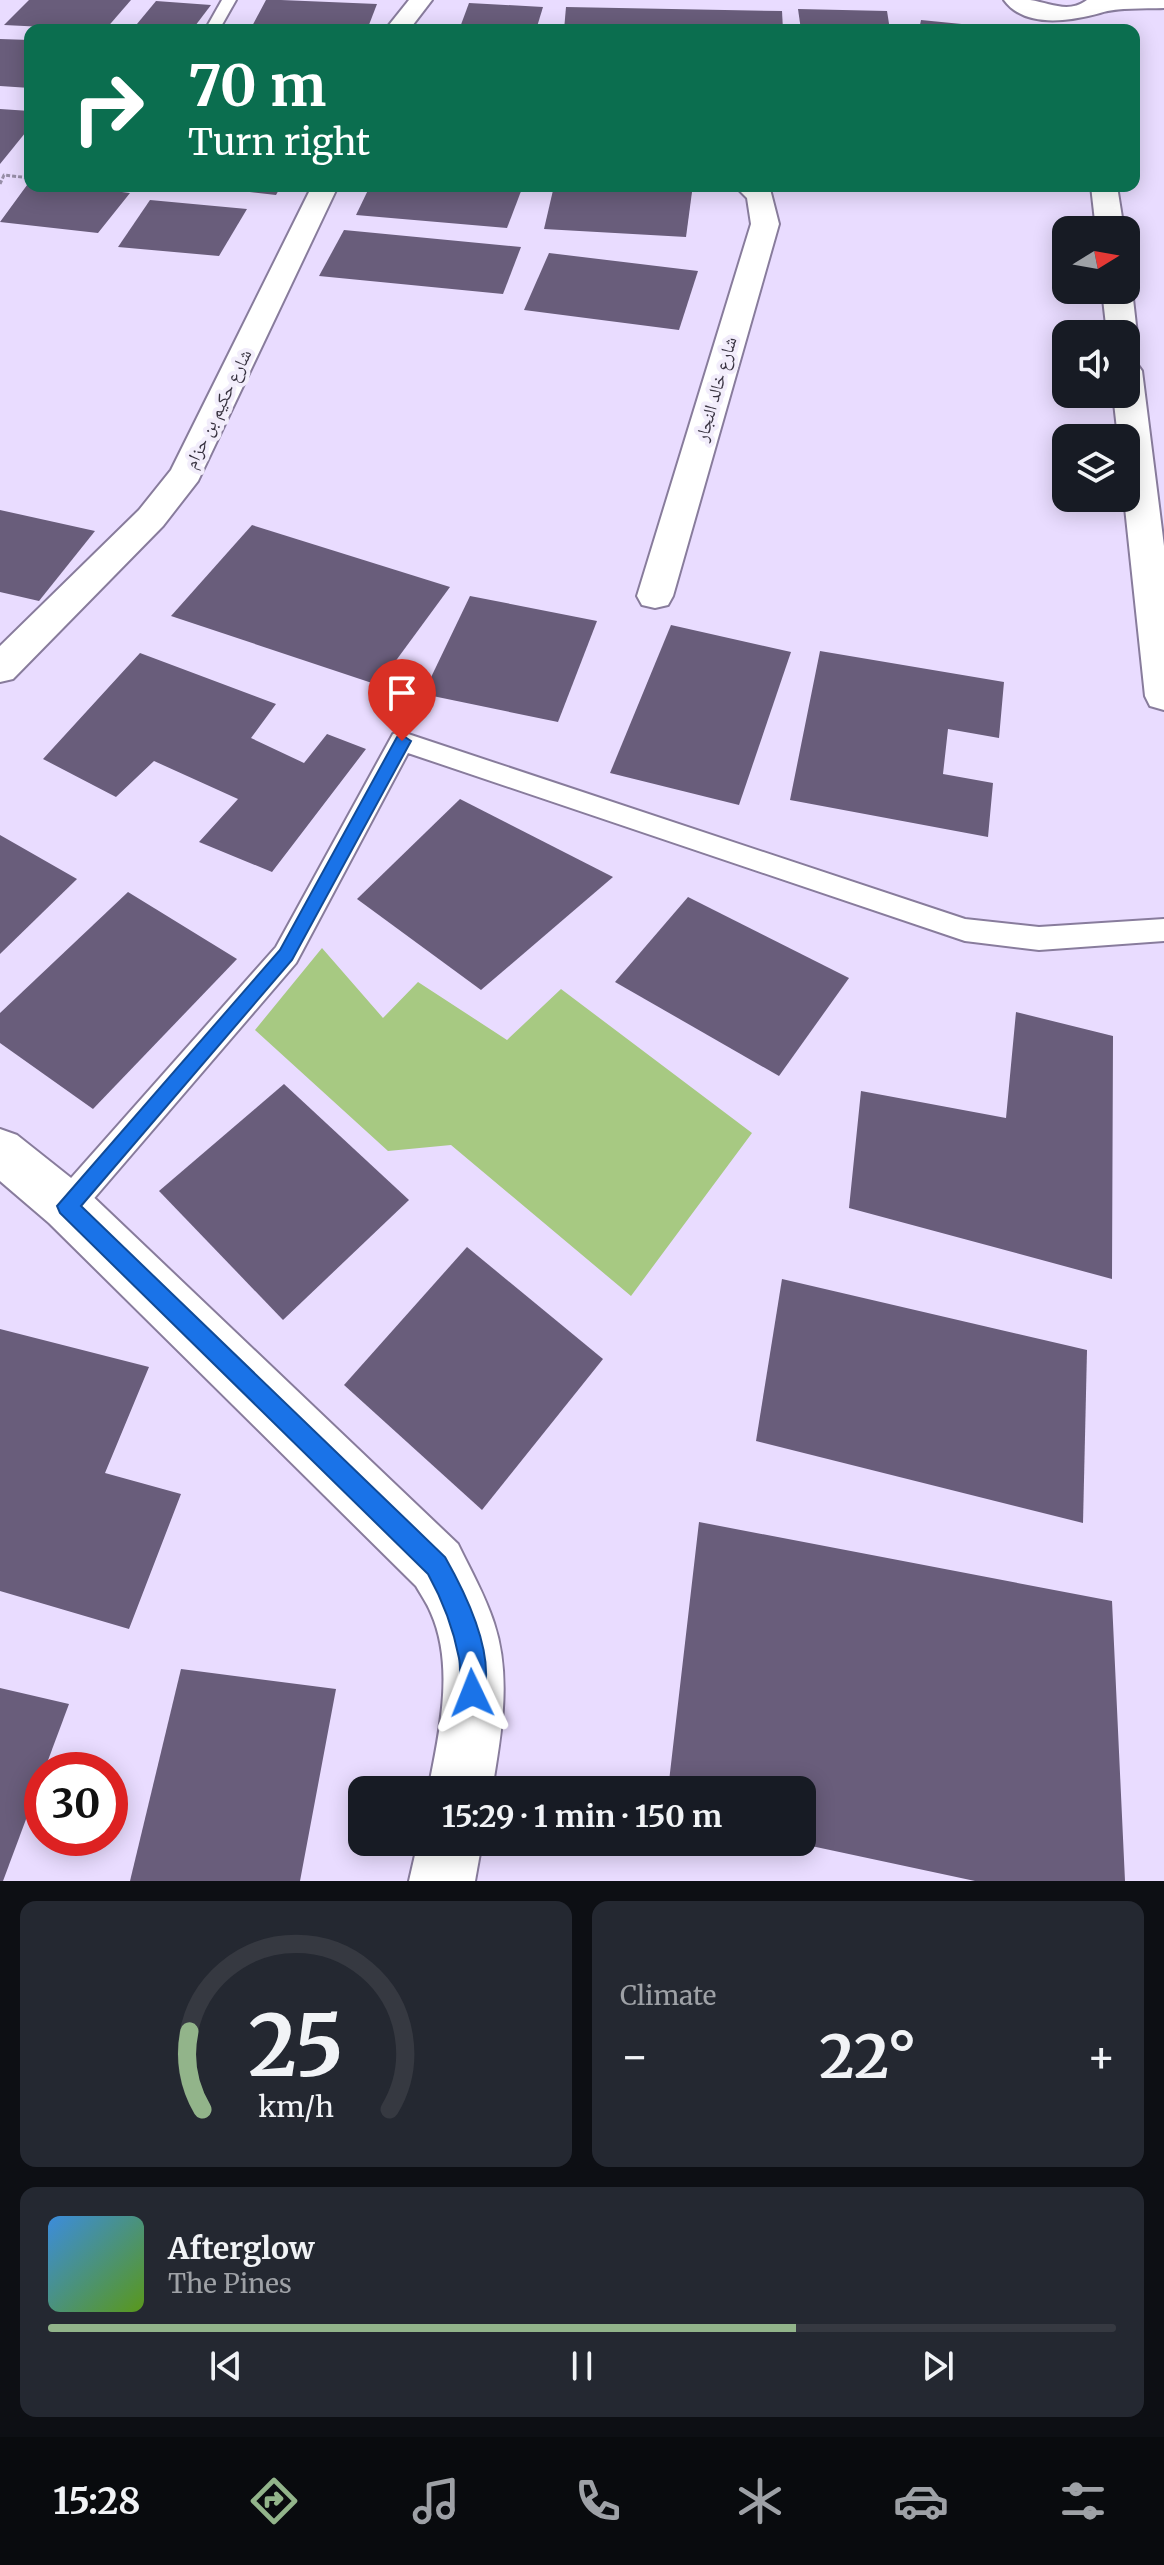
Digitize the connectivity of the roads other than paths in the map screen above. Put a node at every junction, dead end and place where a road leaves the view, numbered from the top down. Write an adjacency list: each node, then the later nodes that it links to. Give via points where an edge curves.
1 (229, 0): 7 (lane)
2 (397, 0): 8 (street)
3 (421, 0): 9 (street)
4 (1164, 1): 6 (street)
5 (1018, 4): 6 (street, via 1067,14); 10 (street)
6 (1095, 11)
7 (215, 24)
8 (396, 24)
9 (401, 24)
10 (1047, 24)
11 (322, 192): 17 (street, شارع حكيم بن حزام, via 186,474 151,518)
12 (756, 192): 16 (street, شارع خالد النجار, via 765,224)
13 (1105, 192): 14 (street)
14 (1108, 216)
15 (1130, 408): 18 (street)
16 (655, 596)
17 (0, 669)
18 (1164, 696)
19 (1164, 930): 21 (lane, via 1037,940 965,930 402,741 286,955)
20 (0, 1151): 21 (street)
21 (67, 1206): 22 (street, via 437,1565 458,1604 473,1661 472,1724)
22 (463, 1776)
23 (447, 1856): 24 (street)
24 (442, 1881)

